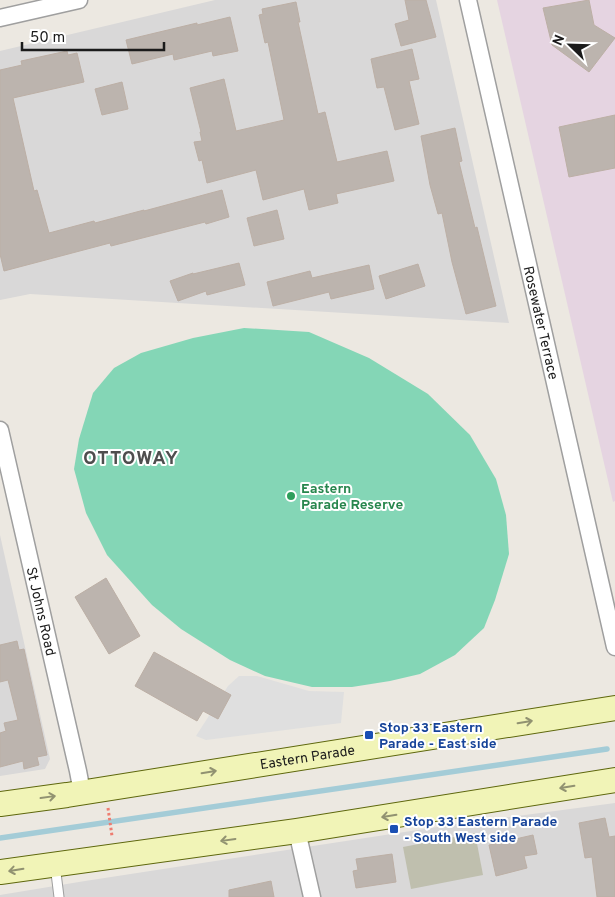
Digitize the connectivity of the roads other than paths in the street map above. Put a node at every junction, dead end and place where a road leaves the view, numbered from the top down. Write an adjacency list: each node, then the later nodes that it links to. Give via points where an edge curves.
1 (78, 0): 3 (street)
2 (468, 0): 5 (street, Rosewater Terrace)
3 (0, 18)
4 (0, 430): 8 (street, St Johns Road)
5 (615, 647)
6 (615, 708): 8 (main road, Eastern Parade, one-way to 6)
7 (615, 780): 10 (main road, one-way to 10)
8 (82, 792): 9 (main road, Eastern Parade, one-way to 8)
9 (0, 804)
10 (297, 830): 11 (main road, one-way to 11); 14 (street)
11 (55, 864): 12 (main road, one-way to 12); 13 (lane)
12 (0, 872)
13 (59, 897)
14 (312, 897)

